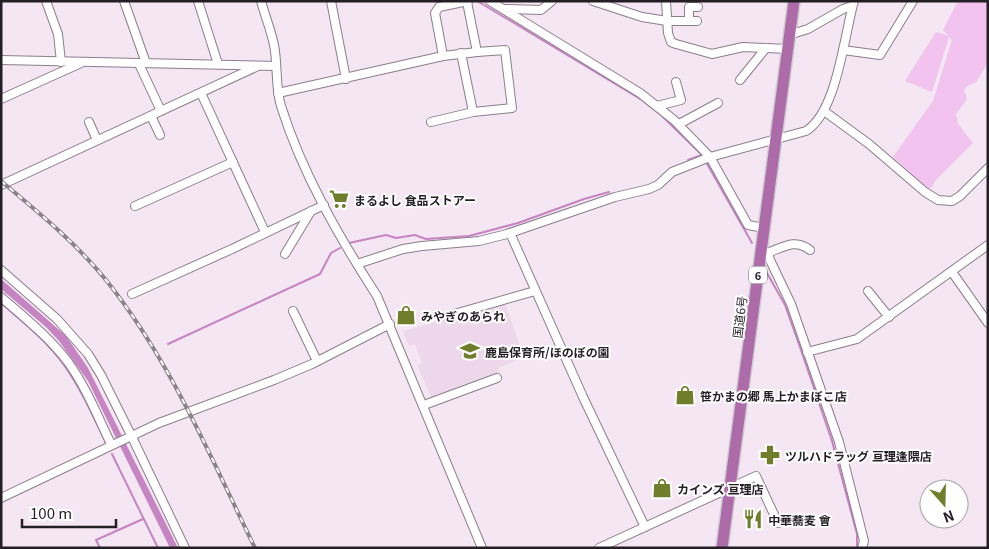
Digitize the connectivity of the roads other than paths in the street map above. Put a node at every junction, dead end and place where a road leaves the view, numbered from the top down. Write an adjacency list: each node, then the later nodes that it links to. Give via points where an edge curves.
1 (46, 1): 26 (street, via 58,34)
2 (124, 1): 28 (street)
3 (198, 1): 29 (street)
4 (261, 1): 31 (street, via 274,45)
5 (331, 1): 32 (street)
6 (490, 1): 16 (street)
7 (552, 1): 16 (street, via 541,10)
8 (593, 1): 17 (street)
9 (666, 1): 17 (street)
10 (794, 1): 18 (highway, 国道6号 / 6)
11 (913, 1): 21 (street, via 880,55)
12 (468, 2): 13 (street); 22 (street)
13 (438, 4): 24 (street, via 435,13)
14 (853, 4): 18 (street, via 808,29); 21 (street)
15 (698, 7): 17 (street, via 689,7 693,21)
16 (503, 9): 39 (street)
17 (666, 21): 19 (street, via 671,42 697,51 712,54 743,46)
18 (789, 35): 20 (highway, 国道6号 / 6)
19 (766, 48): 20 (street); 33 (street)
20 (787, 49): 48 (highway, 国道6号 / 6)
21 (843, 50): 41 (street)
22 (477, 52): 23 (street); 42 (street, via 506,50 512,108)
23 (461, 53): 24 (street); 42 (street)
24 (443, 56): 32 (street)
25 (1, 60): 26 (street)
26 (61, 62): 27 (street)
27 (83, 62): 28 (street); 37 (street)
28 (142, 63): 29 (street); 40 (street)
29 (218, 64): 30 (street)
30 (258, 66): 31 (street); 35 (street)
31 (276, 66): 36 (street)
32 (346, 79): 36 (street)
33 (740, 80)
34 (676, 82): 39 (street, via 681,100)
35 (201, 92): 40 (street); 51 (street)
36 (278, 93): 54 (street, via 290,130)
37 (1, 99)
38 (718, 103): 46 (street)
39 (657, 106): 46 (street)
40 (161, 111): 43 (street)
41 (824, 111): 48 (street, via 814,126 806,131); 52 (street, via 938,200 952,201 960,196)
42 (473, 112): 45 (street)
43 (151, 116): 47 (street); 49 (street)
44 (89, 122): 49 (street)
45 (431, 122)
46 (678, 124): 50 (street)
47 (160, 135)
48 (777, 138): 50 (street); 57 (highway, 国道6号 / 6)
49 (98, 140): 53 (street)
50 (710, 157): 57 (street, via 748,225); 59 (street, via 672,172 650,189 615,197)
51 (233, 162): 55 (street); 58 (street)
52 (987, 169)
53 (1, 185)
54 (324, 205): 56 (street); 64 (street)
55 (135, 206)
56 (311, 210): 58 (street); 62 (street)
57 (764, 228): 63 (highway, 国道6号 / 6)
58 (265, 232): 69 (street)
59 (510, 234): 64 (street, via 404,249); 67 (street)
60 (988, 245): 66 (street)
61 (810, 250): 63 (street, via 795,243)
62 (285, 254)
63 (765, 254): 76 (street, via 791,304); 82 (highway, 国道6号 / 6)
64 (357, 264): 75 (street)
65 (1, 270): 80 (street, via 57,319 88,354)
66 (952, 272): 73 (street); 74 (street)
67 (535, 290): 72 (street); 85 (street)
68 (868, 291): 73 (street)
69 (132, 294)
70 (1, 297): 81 (street, via 37,328 68,362)
71 (293, 311): 77 (street)
72 (447, 316)
73 (889, 317): 76 (street, via 857,339)
74 (988, 323)
75 (390, 324): 77 (street); 79 (street)
76 (807, 352): 90 (street, via 839,442 864,541)
77 (317, 361): 80 (street)
78 (497, 378): 79 (street)
79 (424, 405): 87 (street)
80 (130, 436): 81 (street); 86 (street)
81 (112, 444): 83 (street)
82 (731, 487): 84 (street, via 756,476); 85 (street); 89 (highway, 国道6号 / 6)
83 (1, 498)
84 (778, 523)
85 (645, 527): 88 (street)
86 (185, 548)
87 (482, 548)
88 (599, 548)
89 (722, 548)
90 (862, 548)

